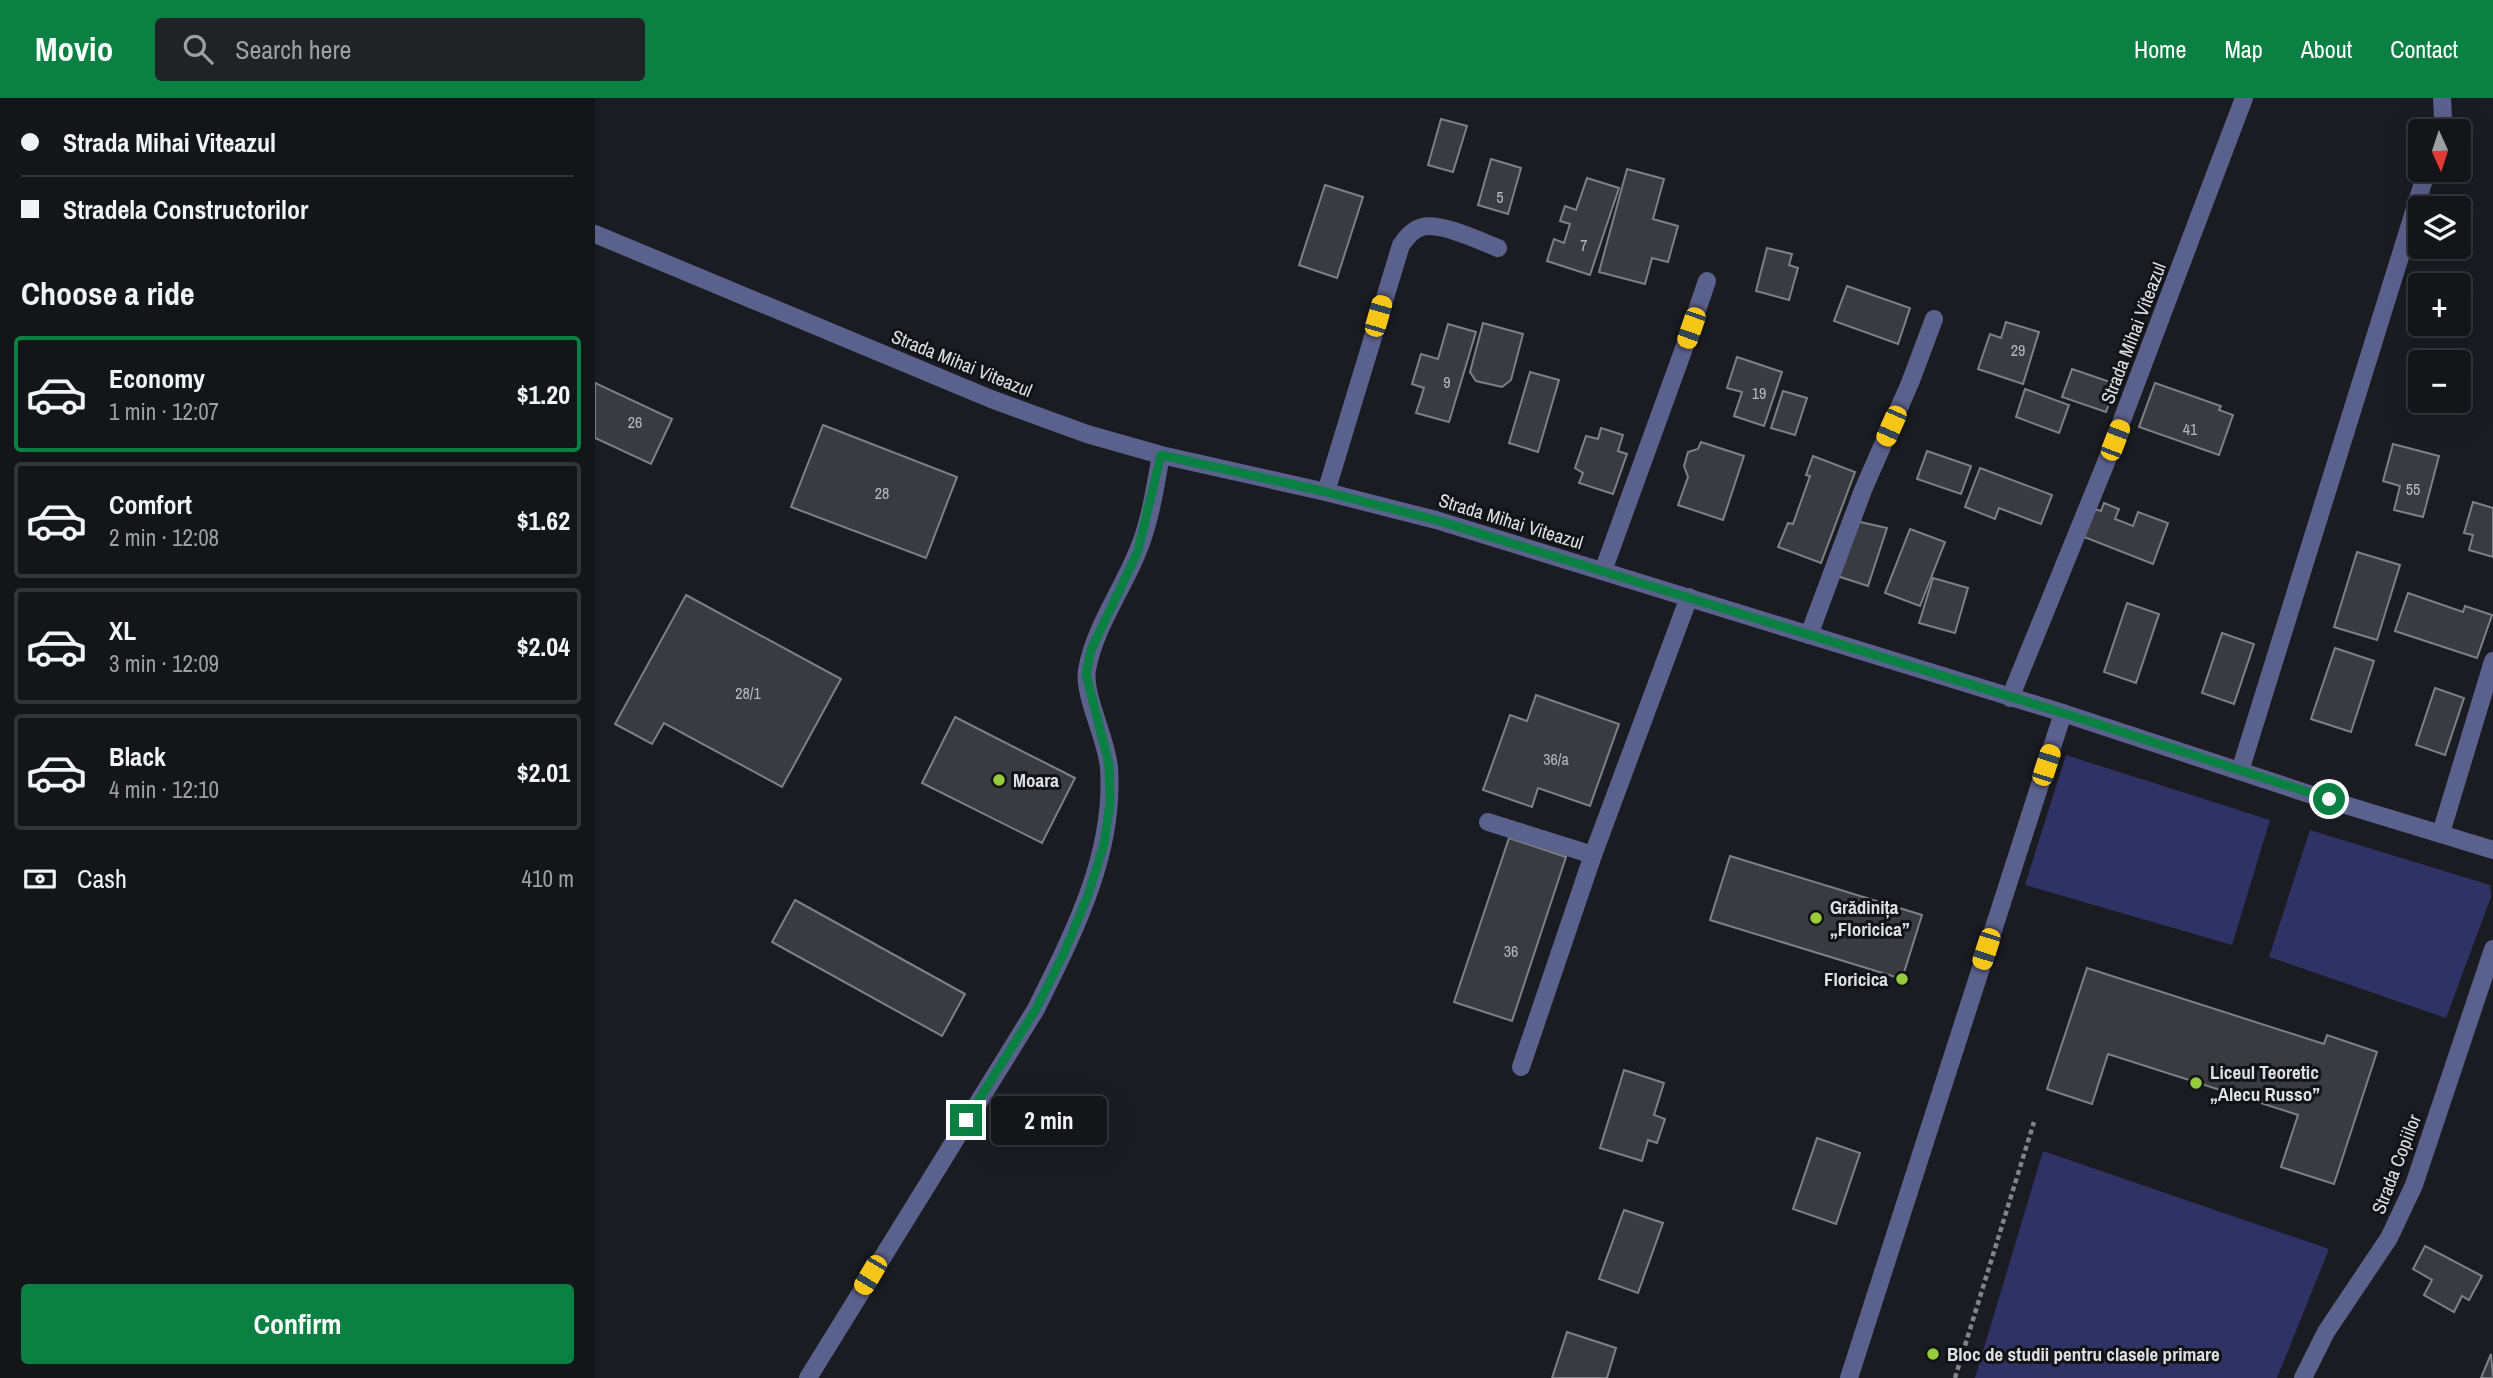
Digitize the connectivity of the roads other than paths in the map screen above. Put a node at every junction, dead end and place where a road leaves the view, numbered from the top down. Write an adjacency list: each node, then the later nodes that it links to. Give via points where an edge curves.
1 (2244, 98): 15 (street, Strada Mihai Viteazul, via 2105,465)
2 (2442, 98): 3 (street)
3 (2443, 119)
4 (2423, 182): 17 (street)
5 (595, 234): 9 (street, Strada Mihai Viteazul, via 991,399 1087,435)
6 (1498, 247): 10 (street, via 1424,226 1401,245)
7 (1707, 281): 11 (street, Strada Mihai Viteazul)
8 (1934, 319): 13 (street)
9 (1161, 455): 10 (street, Strada Mihai Viteazul); 24 (street, via 1138,551 1091,650 1086,674 1109,764 1110,804 1104,844 1088,895 1036,1009)
10 (1326, 492): 11 (street, Strada Mihai Viteazul)
11 (1603, 571): 12 (street, Strada Mihai Viteazul)
12 (1689, 597): 13 (street, Strada Mihai Viteazul); 21 (street)
13 (1809, 635): 15 (street, Strada Mihai Viteazul)
14 (2493, 661): 19 (street)
15 (2010, 698): 16 (street, Strada Mihai Viteazul)
16 (2063, 713): 17 (street, Strada Mihai Viteazul); 25 (street)
17 (2240, 771): 19 (street, Strada Mihai Viteazul)
18 (1487, 822): 21 (street)
19 (2441, 833): 20 (street, Strada Mihai Viteazul)
20 (2493, 850)
21 (1593, 855): 23 (street)
22 (2493, 949): 26 (street, Strada Copiilor, via 2414,1185 2389,1238 2326,1332)
23 (1521, 1067)
24 (808, 1378)
25 (1849, 1378)
26 (2303, 1378)

